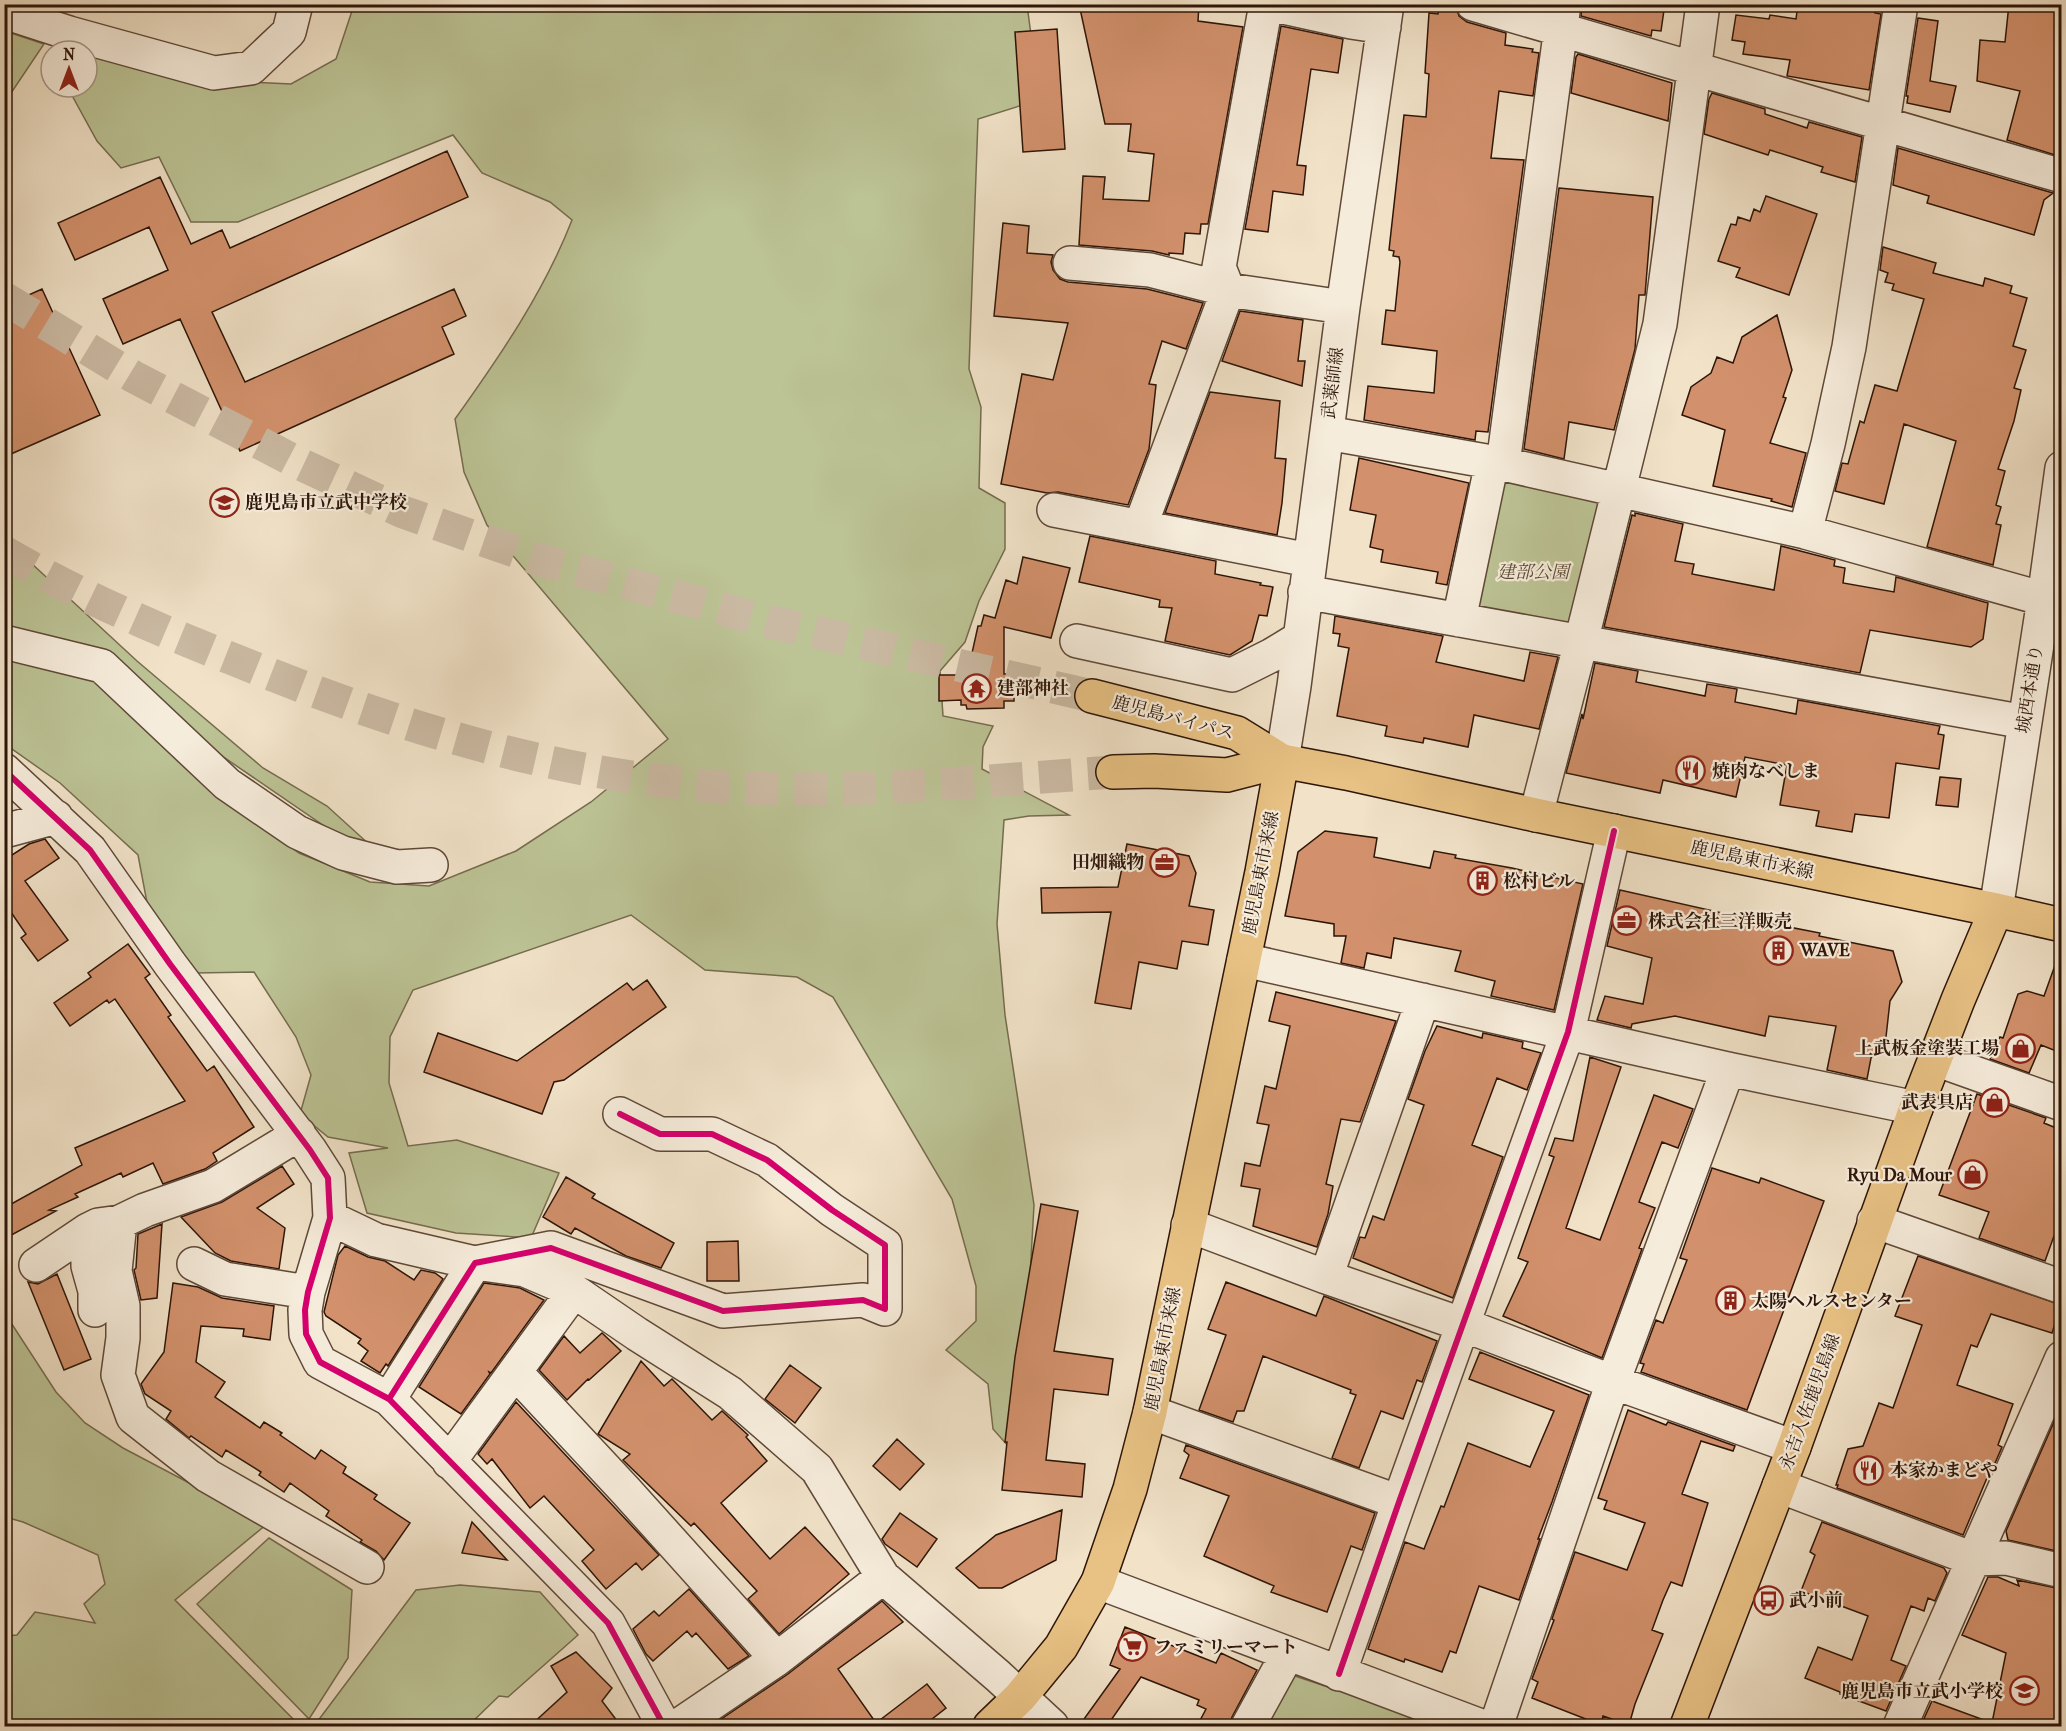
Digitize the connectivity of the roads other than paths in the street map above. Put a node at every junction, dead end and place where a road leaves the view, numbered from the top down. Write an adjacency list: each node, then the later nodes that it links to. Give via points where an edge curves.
1 (296, 4): 7 (street, via 289,32 251,68 214,73)
2 (1266, 4): 14 (street, via 1219,267)
3 (1270, 4): 8 (street, via 1351,22)
4 (1473, 4): 9 (street)
5 (1703, 4): 10 (street)
6 (1901, 4): 11 (street)
7 (4, 12)
8 (1385, 16): 15 (street, 武薬師線)
9 (1563, 18): 10 (street); 17 (street)
10 (1694, 69): 11 (street); 19 (street, via 1660,324)
11 (1884, 124): 12 (street); 22 (street, via 1849,346)
12 (2061, 176)
13 (1070, 263): 14 (street, via 1150,270)
14 (1228, 291): 15 (street); 21 (street)
15 (1343, 307): 16 (street, 武薬師線)
16 (1326, 433): 17 (street); 23 (street, 武薬師線)
17 (1498, 463): 19 (street); 26 (street)
18 (2061, 468): 25 (street, 城西本通り)
19 (1618, 490): 22 (street); 30 (street)
20 (1054, 510): 21 (street)
21 (1140, 527): 23 (street)
22 (1805, 532): 25 (street)
23 (1309, 560): 24 (street, 武薬師線)
24 (1305, 592): 26 (street); 27 (street, 武薬師線)
25 (2053, 603): 32 (street, 城西本通り)
26 (1459, 620): 30 (street)
27 (1300, 638): 28 (street, via 1232,675); 33 (street, 武薬師線)
28 (1077, 641)
29 (4, 642): 40 (street, via 102,666 227,784 297,832 343,853 398,867)
30 (1581, 642): 32 (street); 36 (street)
31 (1092, 696): 33 (main road, 鹿児島バイパス, via 1237,733)
32 (2025, 722): 41 (street, 城西本通り)
33 (1282, 761): 35 (main road, via 1227,775); 36 (main road, 鹿児島東市来線); 43 (main road, 鹿児島東市来線)
34 (4, 770): 37 (street)
35 (1113, 772)
36 (1536, 815): 39 (main road, 鹿児島東市来線)
37 (56, 817): 38 (street); 51 (street, via 90,850 170,964)
38 (4, 831)
39 (1614, 831): 41 (main road, 鹿児島東市来線); 45 (street)
40 (430, 865)
41 (1996, 910): 42 (main road, 鹿児島東市来線); 46 (main road, 永吉入佐鹿児島線)
42 (2061, 926)
43 (1244, 960): 44 (street); 55 (main road, 鹿児島東市来線)
44 (1423, 1000): 45 (street); 60 (street)
45 (1568, 1032): 47 (street); 65 (street)
46 (1935, 1059): 48 (street); 49 (main road, 永吉入佐鹿児島線)
47 (1728, 1069): 49 (street); 68 (street)
48 (2061, 1104)
49 (1916, 1107): 53 (main road, 永吉入佐鹿児島線)
50 (620, 1114): 57 (street, via 660,1134 712,1134 749,1151 885,1245 885,1309 863,1300 723,1311 551,1248)
51 (299, 1134): 52 (street, via 328,1178); 54 (street, via 213,1186)
52 (330, 1218): 57 (street, via 376,1240); 63 (street)
53 (1874, 1221): 61 (street); 71 (main road, 永吉入佐鹿児島線)
54 (120, 1222): 56 (street); 76 (street, via 115,1271 123,1306 123,1338 118,1375 133,1417 208,1476)
55 (1188, 1225): 60 (street); 70 (main road, 鹿児島東市来線)
56 (88, 1230): 59 (street); 64 (street, via 88,1266)
57 (475, 1263): 62 (street, via 525,1270); 69 (street)
58 (194, 1264): 63 (street, via 225,1279)
59 (36, 1265)
60 (1326, 1277): 65 (street)
61 (2061, 1287)
62 (574, 1291): 67 (street); 78 (street, via 730,1393 817,1469)
63 (308, 1292): 69 (street, via 306,1334 320,1362)
64 (95, 1310)
65 (1464, 1324): 68 (street); 74 (street)
66 (2061, 1358): 75 (street)
67 (516, 1373): 72 (street); 81 (street)
68 (1613, 1382): 71 (street); 90 (street)
69 (389, 1399): 72 (street)
70 (1150, 1412): 74 (street); 79 (main road, 鹿児島東市来線, via 1130,1489)
71 (1794, 1447): 73 (main road, 永吉入佐鹿児島線)
72 (449, 1462): 84 (street, via 608,1623)
73 (1779, 1486): 75 (street); 91 (main road, 永吉入佐鹿児島線)
74 (1399, 1502): 82 (street)
75 (1973, 1559): 77 (street, via 2006,1558); 92 (street)
76 (367, 1567)
77 (2061, 1571)
78 (883, 1577): 81 (street); 83 (street)
79 (1098, 1582): 80 (street); 83 (main road, 鹿児島東市来線, via 1061,1647)
80 (1287, 1655): 82 (street); 88 (street)
81 (777, 1659): 85 (street)
82 (1339, 1674): 89 (street)
83 (1020, 1697): 86 (main road, 鹿児島東市来線); 87 (street)
84 (664, 1726)
85 (678, 1726)
86 (990, 1726)
87 (1052, 1726)
88 (1248, 1726)
89 (1481, 1726)
90 (1496, 1726)
91 (1687, 1726)
92 (1900, 1726)

